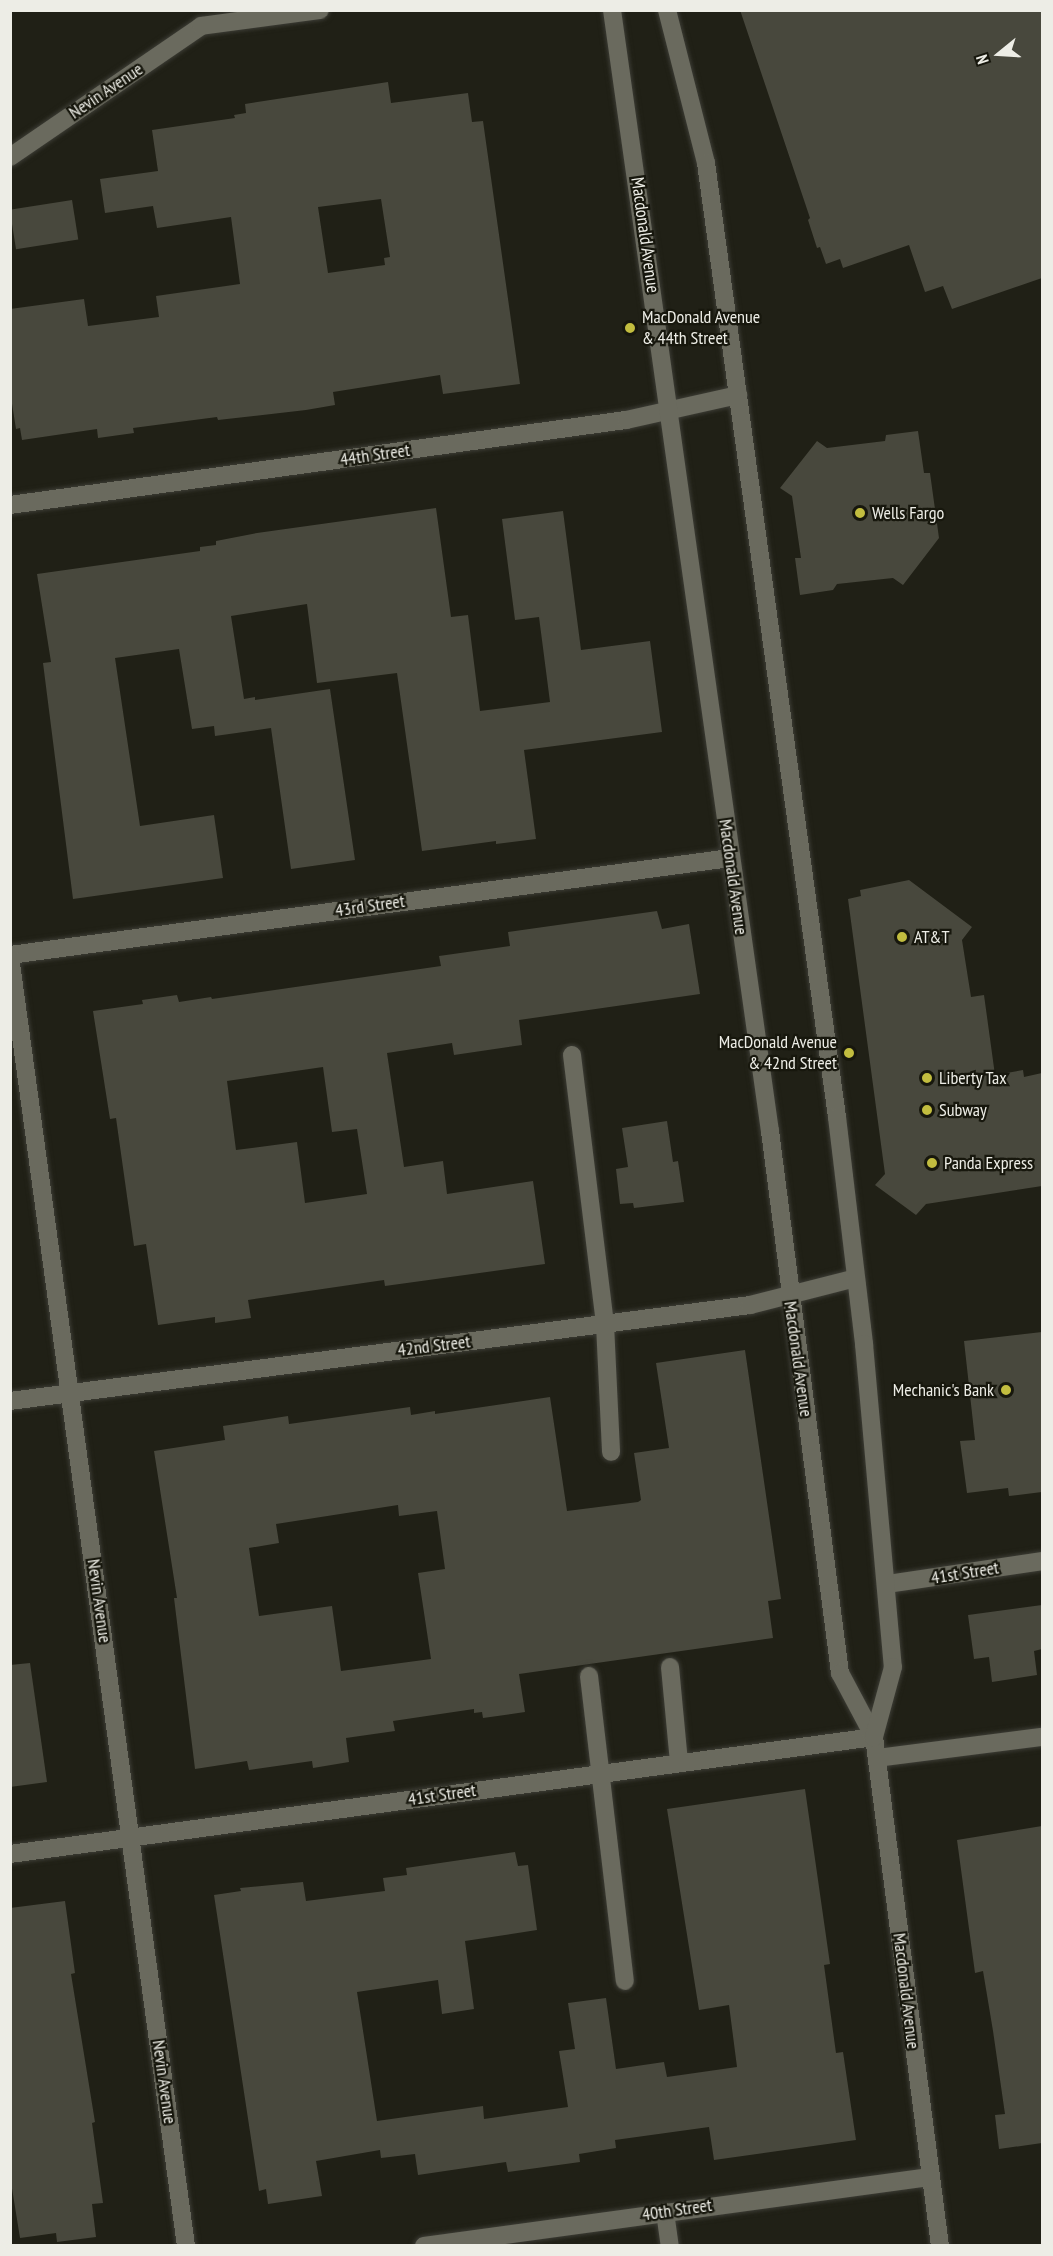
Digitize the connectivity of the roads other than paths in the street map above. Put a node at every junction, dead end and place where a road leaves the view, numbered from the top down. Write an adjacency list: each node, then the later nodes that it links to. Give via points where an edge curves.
1 (320, 10): 4 (street, Nevin Avenue, via 201,26)
2 (612, 10): 6 (street, Macdonald Avenue)
3 (667, 10): 5 (street, Macdonald Avenue, via 706,163)
4 (10, 156)
5 (738, 395): 6 (street, 44th Street); 11 (street, Macdonald Avenue, via 835,1097)
6 (669, 410): 7 (street, 44th Street, via 626,420); 8 (street, Macdonald Avenue)
7 (10, 505)
8 (730, 858): 9 (street, 43rd Street); 12 (street, Macdonald Avenue, via 770,1131)
9 (10, 955): 14 (street, Nevin Avenue)
10 (572, 1055): 13 (street)
11 (856, 1278): 12 (street, 42nd Street); 18 (street, Macdonald Avenue)
12 (789, 1294): 13 (street, 42nd Street, via 750,1305); 21 (street, Macdonald Avenue, via 840,1673)
13 (604, 1324): 14 (street, 42nd Street); 16 (street)
14 (70, 1393): 15 (street, 42nd Street); 26 (street, Nevin Avenue)
15 (10, 1401)
16 (611, 1452)
17 (1042, 1561): 18 (street, 41st Street)
18 (887, 1584): 21 (street, Macdonald Avenue, via 893,1667)
19 (670, 1667): 24 (street)
20 (589, 1676): 25 (street)
21 (874, 1737): 23 (street, Macdonald Avenue); 24 (street, 41st Street)
22 (1042, 1737): 23 (street)
23 (877, 1758): 29 (street, Macdonald Avenue)
24 (680, 1762): 25 (street, 41st Street)
25 (601, 1773): 26 (street, 41st Street); 28 (street)
26 (131, 1837): 27 (street, 41st Street); 31 (street, Nevin Avenue)
27 (10, 1854)
28 (625, 1981)
29 (930, 2176): 30 (street, 40th Street); 34 (street, Macdonald Avenue)
30 (665, 2212): 32 (street, 40th Street); 33 (street)
31 (186, 2246)
32 (424, 2246)
33 (669, 2246)
34 (940, 2246)

